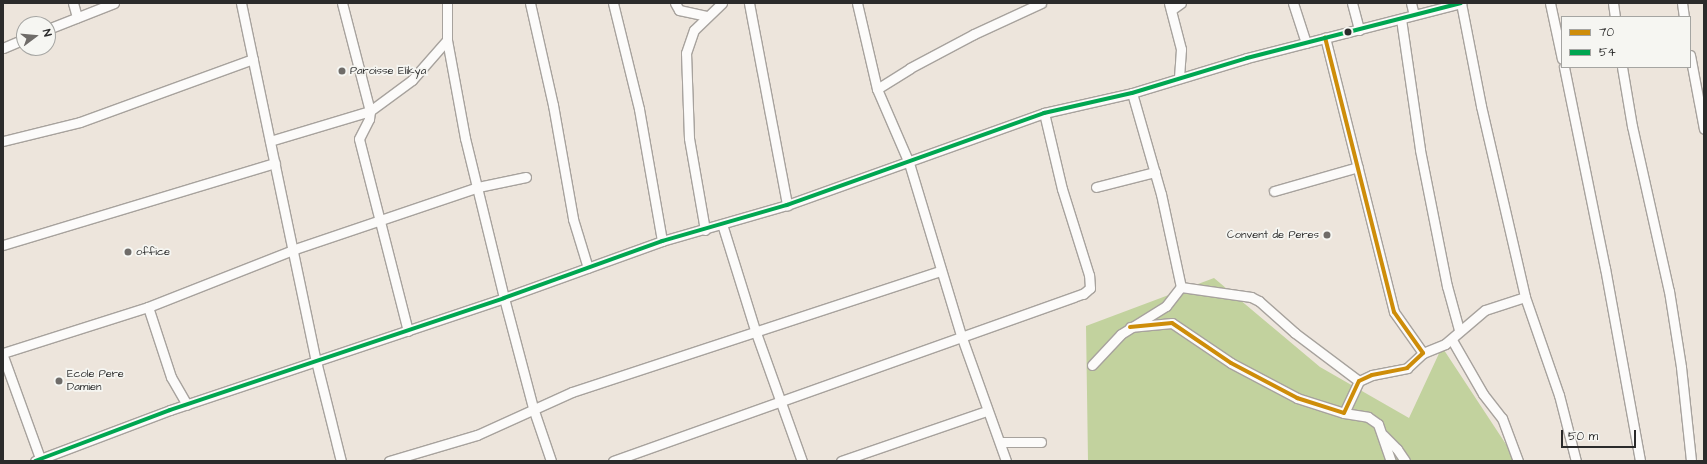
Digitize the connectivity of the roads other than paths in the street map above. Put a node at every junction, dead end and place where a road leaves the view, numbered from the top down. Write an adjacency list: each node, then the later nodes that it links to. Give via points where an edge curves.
1 (73, 3): 26 (street)
2 (114, 3): 26 (street)
3 (241, 3): 36 (street)
4 (342, 3): 43 (street)
5 (447, 3): 31 (street)
6 (530, 3): 63 (street, via 553,106 573,219)
7 (613, 3): 60 (street, via 639,109)
8 (675, 3): 23 (street, via 679,10)
9 (722, 3): 23 (street)
10 (749, 3): 56 (street)
11 (858, 3): 41 (street)
12 (1041, 3): 41 (street, via 968,37)
13 (1181, 3): 21 (street)
14 (1293, 3): 33 (street)
15 (1352, 3): 29 (street)
16 (1411, 3): 22 (street)
17 (1461, 3): 22 (street); 66 (street, via 1484,120)
18 (1550, 3): 35 (street)
19 (1613, 3): 24 (street)
20 (1682, 3): 25 (street)
21 (1170, 6): 40 (street, via 1181,49)
22 (1414, 15): 27 (street)
23 (707, 16): 59 (street, via 694,30 686,53 685,76 689,138)
24 (1615, 16)
25 (1684, 16)
26 (77, 17): 28 (street)
27 (1401, 19): 29 (street); 71 (street, via 1420,150 1447,286)
28 (56, 26)
29 (1359, 30): 30 (street)
30 (1325, 38): 33 (street); 50 (street)
31 (447, 40): 43 (street, via 412,80); 53 (street, via 465,138)
32 (16, 42): 34 (street)
33 (1306, 43): 40 (street)
34 (3, 48)
35 (1561, 54)
36 (253, 59): 46 (street, via 80,122); 47 (street)
37 (1691, 60): 45 (street)
38 (1564, 68): 100 (street, via 1605,268)
39 (1622, 68): 101 (street, via 1632,126 1668,291 1681,367)
40 (1179, 78): 42 (street)
41 (877, 89): 49 (street)
42 (1132, 93): 44 (street); 51 (street)
43 (370, 111): 47 (street); 57 (street, via 360,139)
44 (1044, 113): 49 (street); 73 (street, via 1062,189 1089,275 1090,288 1083,294 1063,302)
45 (1704, 128)
46 (3, 141)
47 (270, 141): 48 (street)
48 (275, 163): 61 (street); 62 (street)
49 (909, 163): 56 (street); 64 (street)
50 (1358, 167): 55 (street); 75 (street, via 1394,312)
51 (1155, 172): 54 (street); 65 (street)
52 (526, 178): 53 (street)
53 (478, 187): 57 (street); 67 (street)
54 (1096, 187)
55 (1274, 192)
56 (787, 205): 58 (street)
57 (379, 220): 62 (street); 72 (street)
58 (722, 224): 59 (street); 70 (street)
59 (705, 230): 60 (street)
60 (662, 241): 63 (street)
61 (3, 245)
62 (295, 248): 68 (street); 77 (street)
63 (588, 268): 67 (street)
64 (940, 271): 70 (street); 73 (street)
65 (1181, 287): 69 (street, via 1166,306); 79 (street, via 1251,297 1259,301 1295,333)
66 (1525, 297): 71 (street, via 1485,310); 99 (street, via 1559,395)
67 (504, 298): 72 (street); 82 (street)
68 (148, 307): 76 (street); 81 (street, via 171,377)
69 (1130, 327): 78 (street); 84 (street, via 1172,323 1231,363 1297,398)
70 (755, 330): 80 (street); 82 (street)
71 (1459, 330): 74 (street)
72 (408, 331): 77 (street)
73 (962, 338): 80 (street); 83 (street)
74 (1452, 340): 75 (street); 98 (street, via 1483,394 1502,418)
75 (1423, 353): 79 (street, via 1407,368 1372,374)
76 (3, 354): 88 (street)
77 (316, 361): 81 (street); 89 (street)
78 (1092, 365)
79 (1359, 381): 84 (street)
80 (779, 400): 92 (street); 93 (street)
81 (187, 405): 88 (street)
82 (533, 408): 90 (street, via 478,435); 91 (street)
83 (986, 410): 86 (street); 94 (street)
84 (1344, 413): 85 (street, via 1368,417 1378,424)
85 (1383, 436): 96 (street); 97 (street, via 1397,449)
86 (1000, 442): 87 (street); 95 (street)
87 (1041, 442)
88 (38, 460)
89 (341, 461)
90 (389, 461)
91 (551, 461)
92 (613, 461)
93 (802, 461)
94 (841, 461)
95 (1006, 461)
96 (1391, 461)
97 (1404, 461)
98 (1518, 461)
99 (1576, 461)
100 (1640, 461)
101 (1691, 461)

